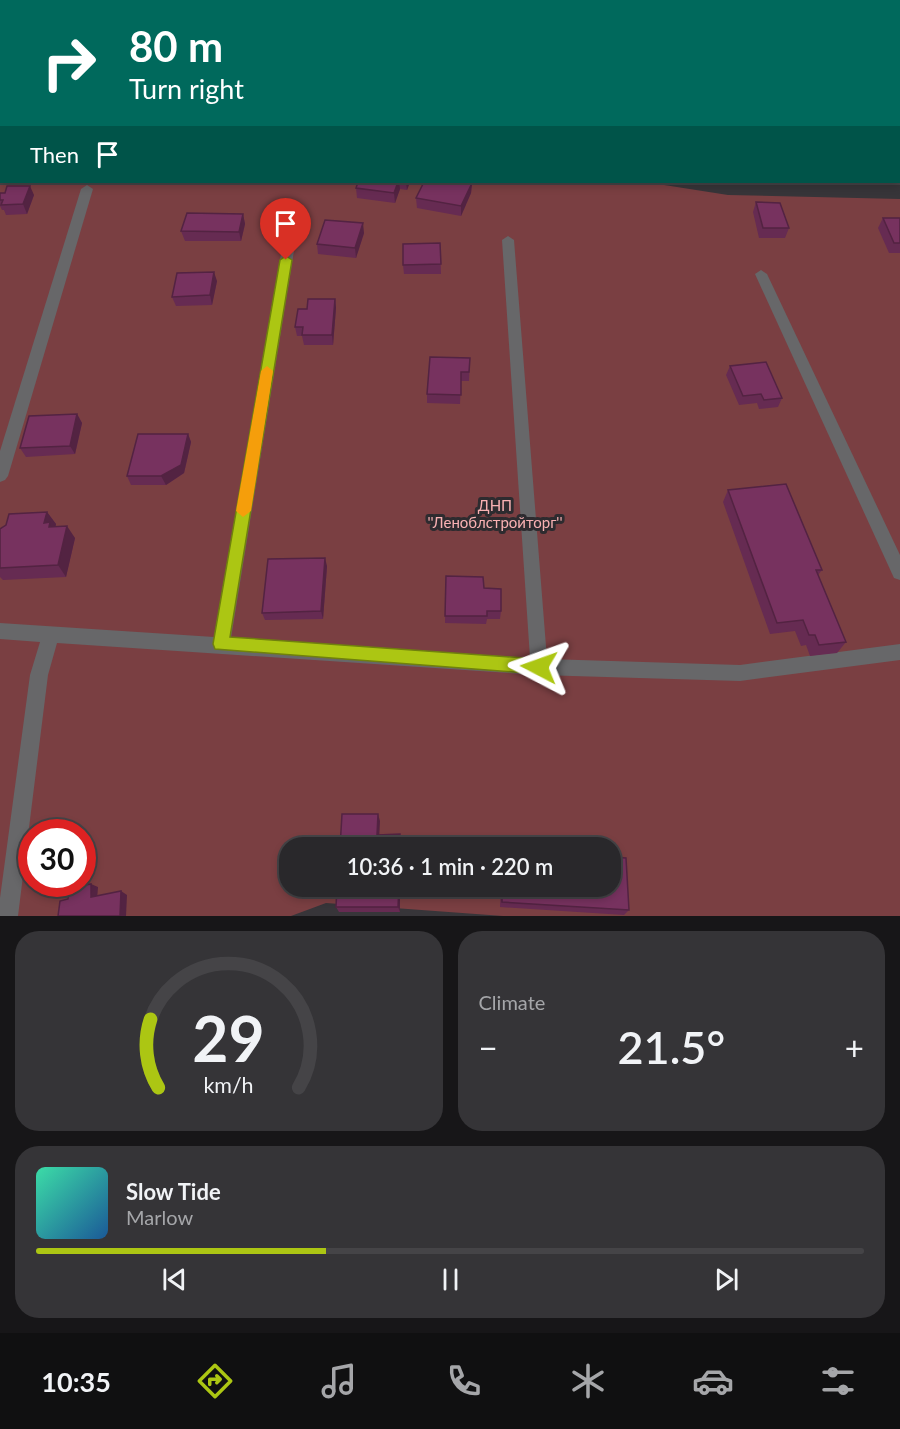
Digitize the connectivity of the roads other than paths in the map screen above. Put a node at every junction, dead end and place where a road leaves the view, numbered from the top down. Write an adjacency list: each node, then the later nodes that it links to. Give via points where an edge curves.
1 (87, 189): 5 (street)
2 (294, 214): 9 (street)
3 (508, 240): 11 (street)
4 (761, 274): 6 (street)
5 (0, 476)
6 (900, 573)
7 (0, 631): 8 (street)
8 (50, 635): 9 (street); 12 (street, via 39,675)
9 (221, 644): 11 (street)
10 (900, 652): 11 (street, via 740,673)
11 (539, 667)
12 (8, 916)

